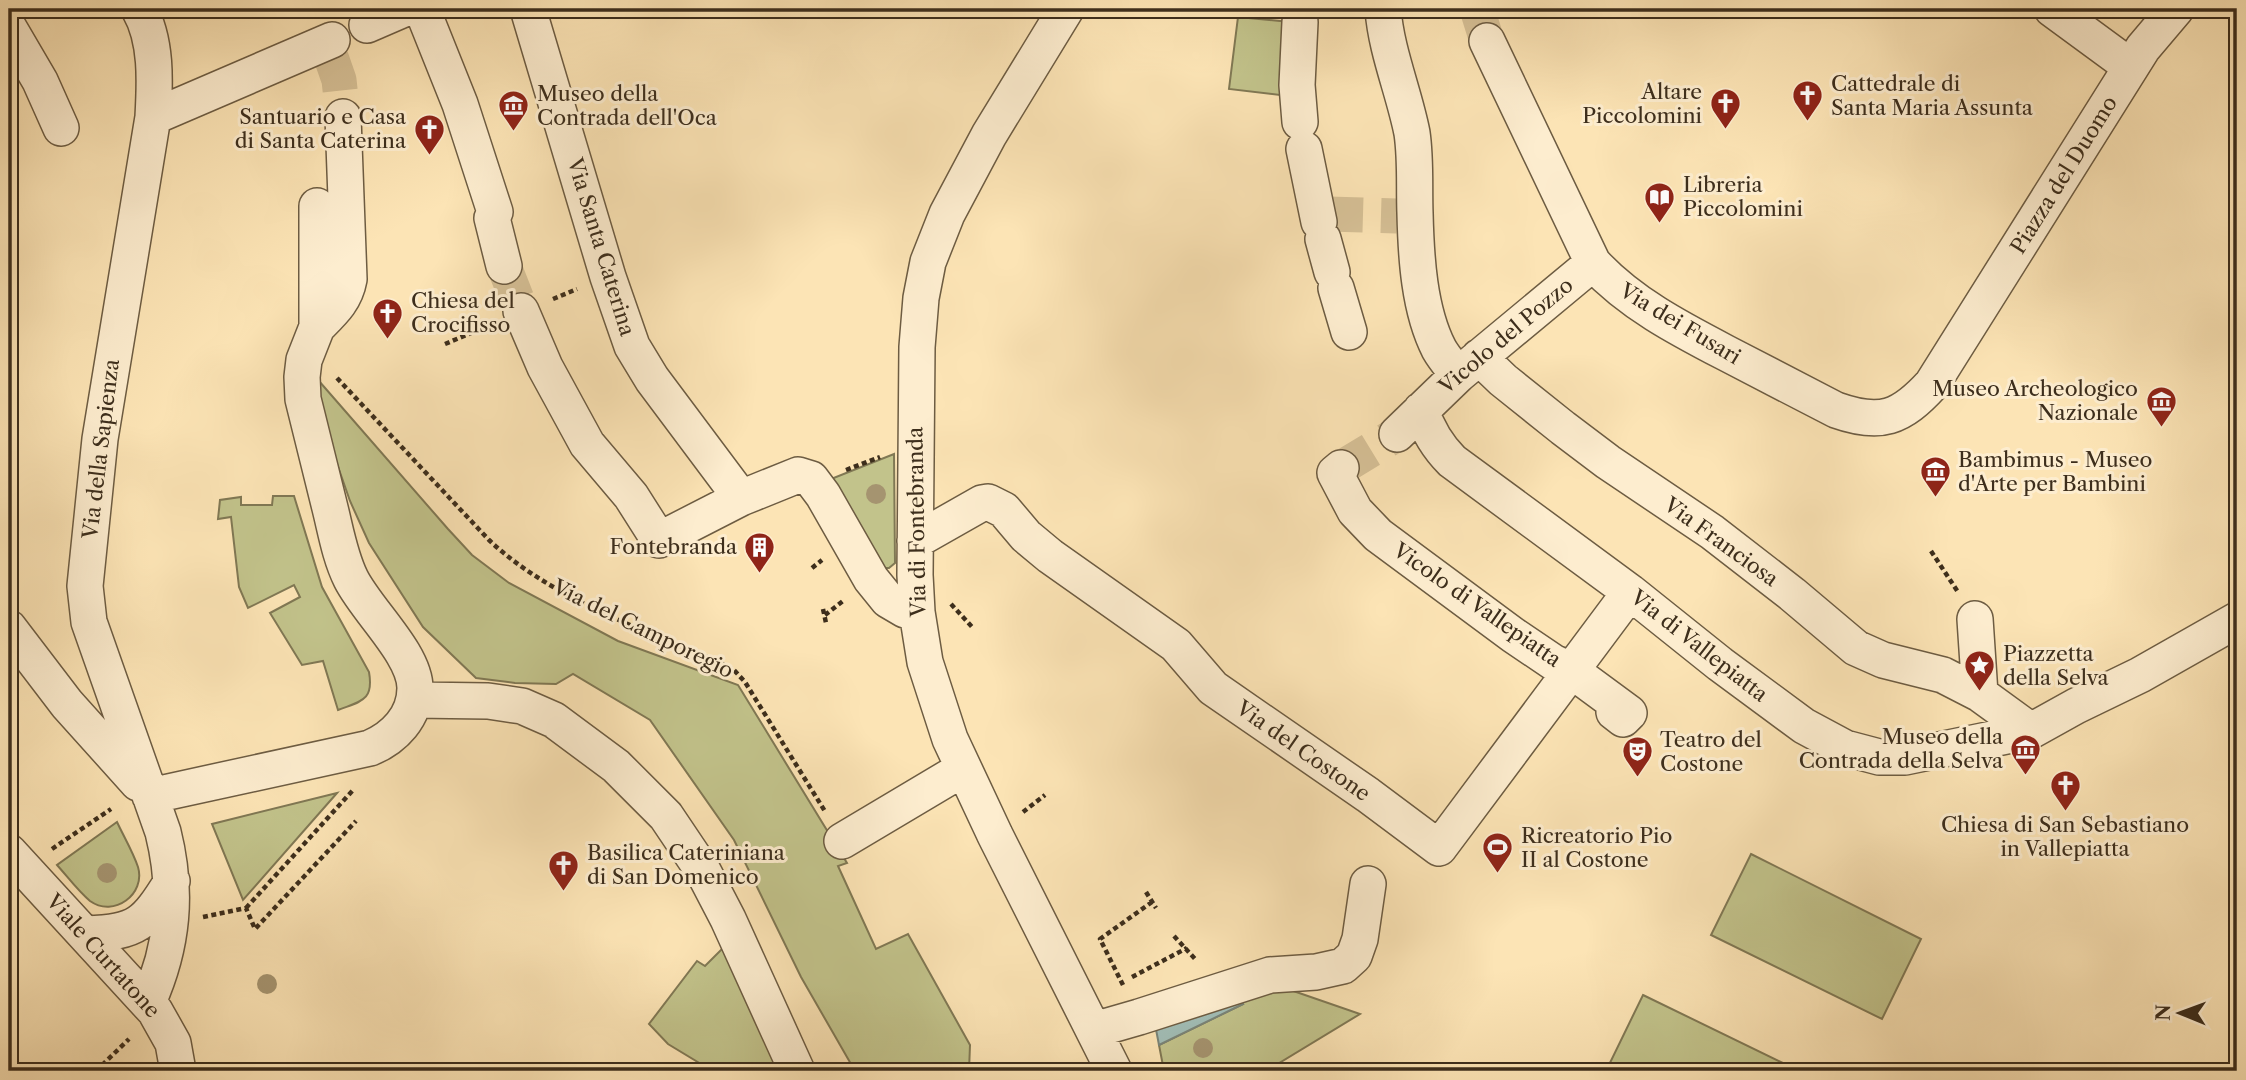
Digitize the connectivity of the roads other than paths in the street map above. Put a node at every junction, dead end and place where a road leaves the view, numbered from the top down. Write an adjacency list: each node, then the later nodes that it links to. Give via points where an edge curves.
1 (139, 9): 13 (street, Via della Sapienza, via 153,54)
2 (528, 9): 27 (street, Via Santa Caterina, via 625,331 645,369)
3 (1066, 9): 28 (street, Via di Fontebranda, via 989,135 933,247 920,298)
4 (1384, 9): 22 (street, Via Franciosa, via 1412,132 1415,155 1406,216 1427,314 1441,352)
5 (2052, 9): 12 (street)
6 (2176, 9): 12 (street, Piazza del Duomo)
7 (396, 13): 18 (street, via 460,104 495,212 492,218)
8 (1300, 22): 20 (street, via 1297,85 1302,135)
9 (9, 28): 15 (street)
10 (332, 40): 13 (street)
11 (1487, 41): 17 (street, Via dei Fusari)
12 (2131, 67): 23 (street, Piazza del Duomo)
13 (153, 117): 40 (street, Via della Sapienza, via 106,398 85,586 89,622)
14 (343, 117): 21 (street, via 349,279 339,305)
15 (61, 128)
16 (317, 206): 21 (street)
17 (1592, 263): 22 (street, Vicolo del Pozzo); 23 (street, Via dei Fusari, via 1622,292 1680,329 1836,410 1854,429 1898,414 1919,398)
18 (504, 266)
19 (521, 311): 27 (street, via 587,444 631,496 659,540)
20 (1349, 332)
21 (314, 336): 36 (street, via 303,369 303,399 340,551 352,582 407,660)
22 (1468, 366): 24 (street, Vicolo del Pozzo); 35 (street, Via Franciosa, via 1503,380 1608,462 1712,532 1856,648 1943,675)
23 (1944, 366)
24 (1421, 410): 25 (street); 29 (street, Via di Vallepiatta, via 1438,446 1452,461)
25 (1397, 434)
26 (1341, 468): 34 (street, Vicolo di Vallepiatta, via 1335,473 1346,497 1378,535 1513,635)
27 (741, 498): 30 (street, via 806,475 816,482 888,600)
28 (915, 541): 30 (street, Via di Fontebranda); 34 (street, Via del Costone, via 982,503 996,505 1051,556 1176,645 1213,688 1439,848)
29 (1630, 592): 34 (street, Via del Costone); 38 (street, Via di Vallepiatta, via 1804,726 1844,748 1879,757 1905,757)
30 (917, 612): 39 (street, Via di Fontebranda, via 936,703)
31 (1975, 619): 35 (street)
32 (2237, 620): 38 (street, Via di Vallepiatta)
33 (9, 628): 40 (street, via 66,704)
34 (1572, 671): 37 (street, Vicolo di Vallepiatta, via 1629,713 1623,719)
35 (1980, 694): 38 (street, Via Franciosa)
36 (414, 700): 40 (street, via 398,730 370,748); 50 (street, via 522,706 554,720 616,766 666,816 703,871)
37 (1614, 712)
38 (2031, 731)
39 (963, 769): 41 (street); 48 (street, Via di Fontebranda)
40 (150, 796): 44 (street, Via della Sapienza, via 163,832)
41 (842, 841)
42 (9, 852): 45 (street, Viale Curtatone)
43 (1368, 884): 48 (street, via 1360,939 1343,966 1270,975)
44 (172, 903): 45 (street, via 157,906 132,928); 46 (street, via 146,947); 47 (street, Via della Sapienza, via 160,971)
45 (86, 934): 46 (street, Viale Curtatone)
46 (111, 961): 47 (street, Viale Curtatone)
47 (143, 1016): 49 (street, Viale Curtatone, via 170,1035)
48 (1094, 1030): 51 (street, Via di Fontebranda)
49 (178, 1071)
50 (797, 1071)
51 (1114, 1071)

